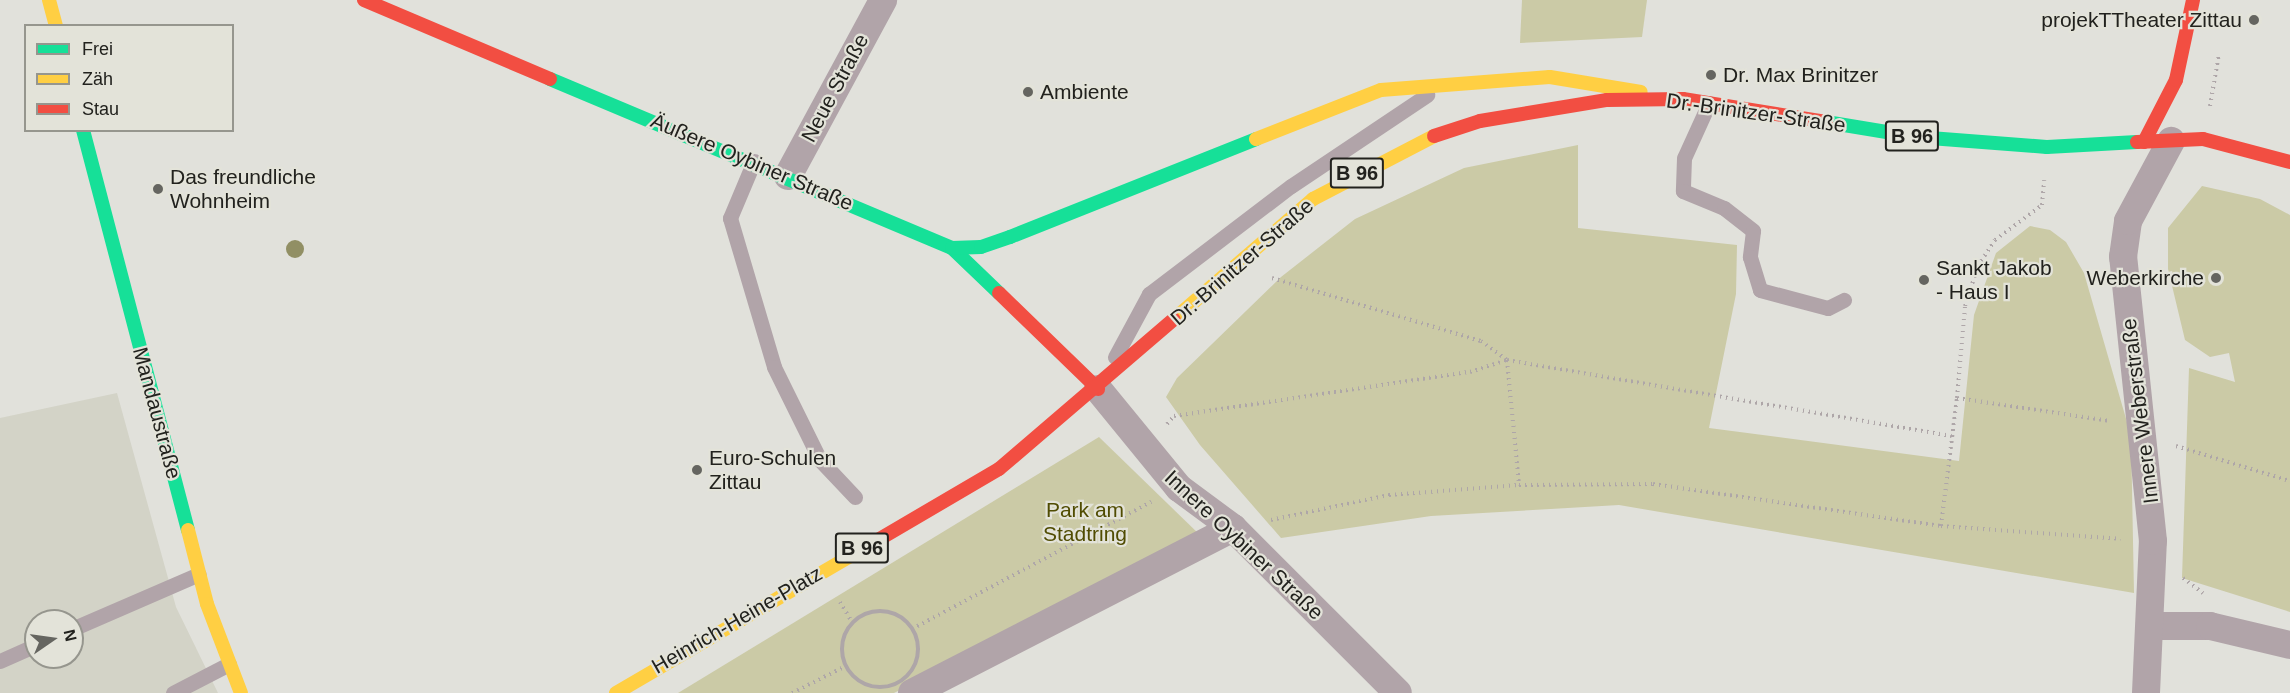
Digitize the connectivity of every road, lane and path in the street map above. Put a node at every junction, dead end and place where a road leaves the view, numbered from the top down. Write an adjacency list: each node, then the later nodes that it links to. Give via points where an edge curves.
1 (49, 0): 5 (main road)
2 (364, 0): 14 (main road, Äußere Oybiner Straße)
3 (883, 0): 16 (street, Neue Straße)
4 (2193, 0): 12 (main road, via 2176,80)
5 (55, 24)
6 (2217, 68): 10 (path)
7 (1454, 82): 8 (main road, via 1550,77); 17 (main road, via 1381,90 1333,104 1010,237 981,247); 21 (lane, via 1390,115 1149,294)
8 (1683, 99): 9 (main road, Dr.-Brinitzer-Straße / B 96); 18 (main road, Dr.-Brinitzer-Straße / B 96, via 1545,108 1425,139 1313,199)
9 (1709, 103): 13 (main road, Dr.-Brinitzer-Straße / B 96, via 1917,137); 19 (lane, via 1684,159 1683,191 1724,208 1753,231 1750,256 1761,290 1828,308)
10 (2209, 110)
11 (84, 132): 33 (main road, Mandaustraße)
12 (2157, 141): 13 (main road, Dr.-Brinitzer-Straße / B 96); 15 (main road, B 96, via 2203,139); 24 (street, Innere Weberstraße, via 2124,237 2129,331)
13 (2047, 147): 22 (path, via 2042,205 1995,240 1978,266 1965,306)
14 (754, 161): 16 (main road, Äußere Oybiner Straße); 29 (lane, via 730,218 767,344 820,460)
15 (2290, 162)
16 (788, 176): 17 (main road, Äußere Oybiner Straße)
17 (952, 248): 21 (main road, Äußere Oybiner Straße)
18 (1234, 267): 20 (path, via 1481,341); 21 (main road, Dr.-Brinitzer-Straße / B 96)
19 (1844, 300)
20 (1507, 360): 23 (path); 25 (path, via 1470,372 1174,416); 27 (path)
21 (1098, 389): 25 (street, Innere Oybiner Straße); 45 (main road, Heinrich-Heine-Platz / B 96, via 999,469)
22 (1957, 398): 23 (path); 24 (path, via 2097,416)
23 (1952, 436): 30 (path)
24 (2146, 437): 26 (path); 32 (street, Innere Weberstraße)
25 (1143, 447): 28 (street, Innere Oybiner Straße)
26 (2290, 481)
27 (1519, 484): 30 (path, via 1653,484); 31 (path, via 1389,495)
28 (1179, 488): 31 (street, Innere Oybiner Straße); 37 (path)
29 (855, 497)
30 (1941, 526): 32 (path)
31 (1233, 528): 47 (street); 48 (street, Innere Oybiner Straße)
32 (2153, 541): 34 (path, via 2192,589); 36 (street, Innere Weberstraße)
33 (199, 574): 35 (lane); 41 (main road, Mandaustraße)
34 (2213, 596)
35 (84, 624)
36 (2152, 626): 38 (street, via 2210,626); 49 (street, Innere Weberstraße)
37 (912, 630): 42 (path, via 895,614 861,615 842,643); 42 (path, via 917,641 914,666 896,684 873,686)
38 (2290, 645)
39 (24, 650): 40 (lane)
40 (0, 661)
41 (229, 664): 43 (lane); 44 (main road, Mandaustraße)
42 (846, 666): 46 (path)
43 (173, 693)
44 (241, 693)
45 (616, 693)
46 (792, 693)
47 (912, 693)
48 (1398, 693)
49 (2146, 693)

